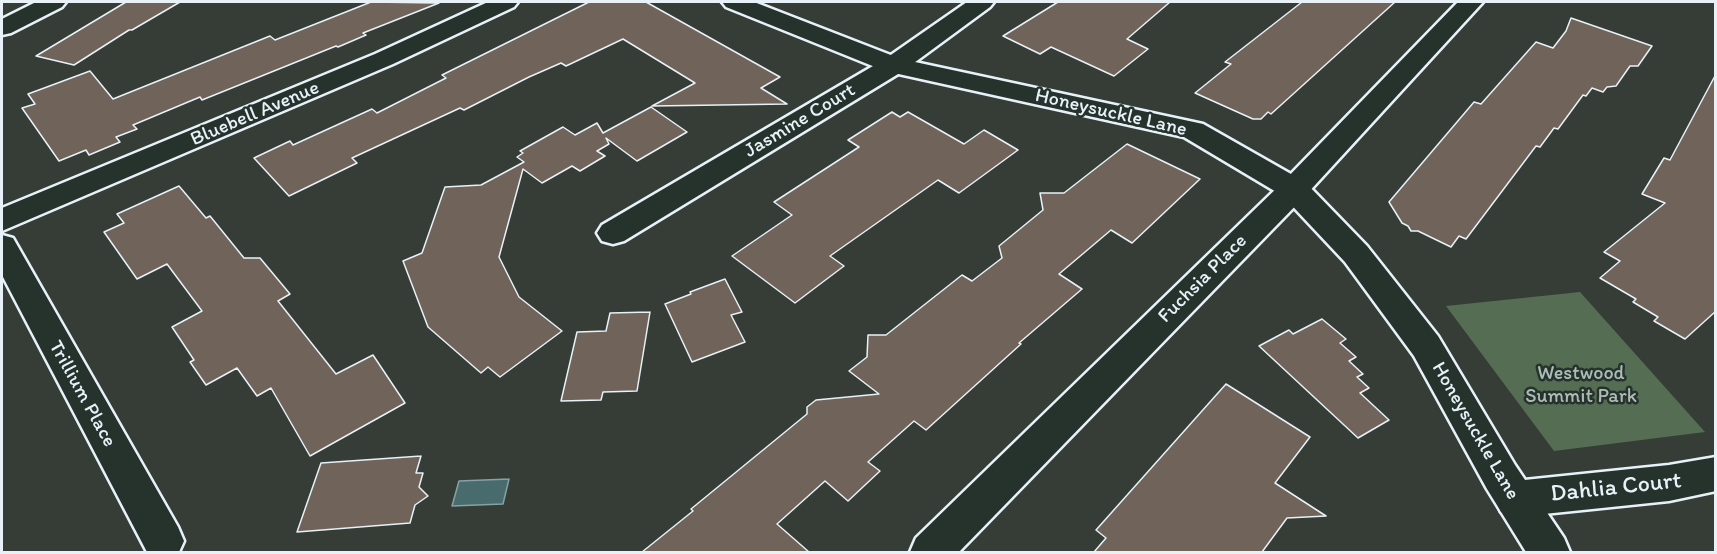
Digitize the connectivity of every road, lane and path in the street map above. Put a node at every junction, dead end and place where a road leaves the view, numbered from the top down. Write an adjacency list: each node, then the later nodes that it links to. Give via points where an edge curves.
1 (54, 2): 6 (street)
2 (506, 2): 9 (street, Bluebell Avenue, via 384,59)
3 (734, 2): 7 (street, Honeysuckle Lane)
4 (982, 2): 7 (street, Jasmine Court)
5 (1471, 2): 8 (street, Fuchsia Place)
6 (2, 28)
7 (894, 65): 8 (street, Honeysuckle Lane, via 1193,130); 10 (street, Jasmine Court)
8 (1294, 189): 13 (street, Honeysuckle Lane, via 1356,254 1426,346); 15 (street, Fuchsia Place)
9 (2, 220)
10 (613, 233)
11 (2, 246): 14 (street, Trillium Place)
12 (1716, 474): 13 (street, Dahlia Court)
13 (1515, 499): 16 (street, Honeysuckle Lane)
14 (163, 541)
15 (931, 552)
16 (1549, 552)

